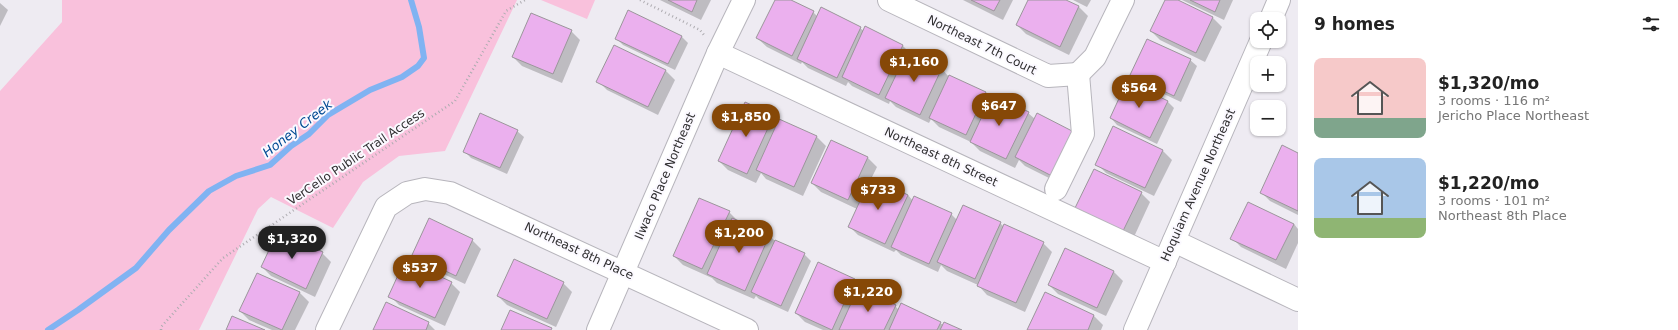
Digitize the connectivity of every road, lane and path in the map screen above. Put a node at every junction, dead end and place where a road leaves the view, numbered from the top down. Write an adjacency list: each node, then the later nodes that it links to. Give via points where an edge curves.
1 (525, 0): 16 (path, VerCello Public Trail Access, via 506,11 455,101 223,258)
2 (640, 0): 9 (path, via 700,30)
3 (744, 0): 9 (street, Ilwaco Place Northeast)
4 (889, 0): 10 (street, Northeast 7th Court, via 1048,76)
5 (1123, 0): 10 (street, via 1095,56)
6 (1279, 0): 7 (street)
7 (1274, 12)
8 (1258, 48): 12 (street, Hoquiam Avenue Northeast)
9 (718, 53): 13 (street, Northeast 8th Street); 14 (street, Ilwaco Place Northeast)
10 (1078, 74): 11 (street, via 1083,134)
11 (1056, 190)
12 (1174, 241): 13 (street, Hoquiam Avenue Northeast); 15 (street)
13 (1165, 262): 20 (street, Hoquiam Avenue Northeast)
14 (624, 272): 17 (street, Northeast 8th Place, via 450,192 425,189 407,193 386,207); 18 (street, Ilwaco Place Northeast); 19 (street, Northeast 8th Place)
15 (1298, 300)
16 (161, 330)
17 (327, 330)
18 (598, 330)
19 (747, 330)
20 (1135, 330)

